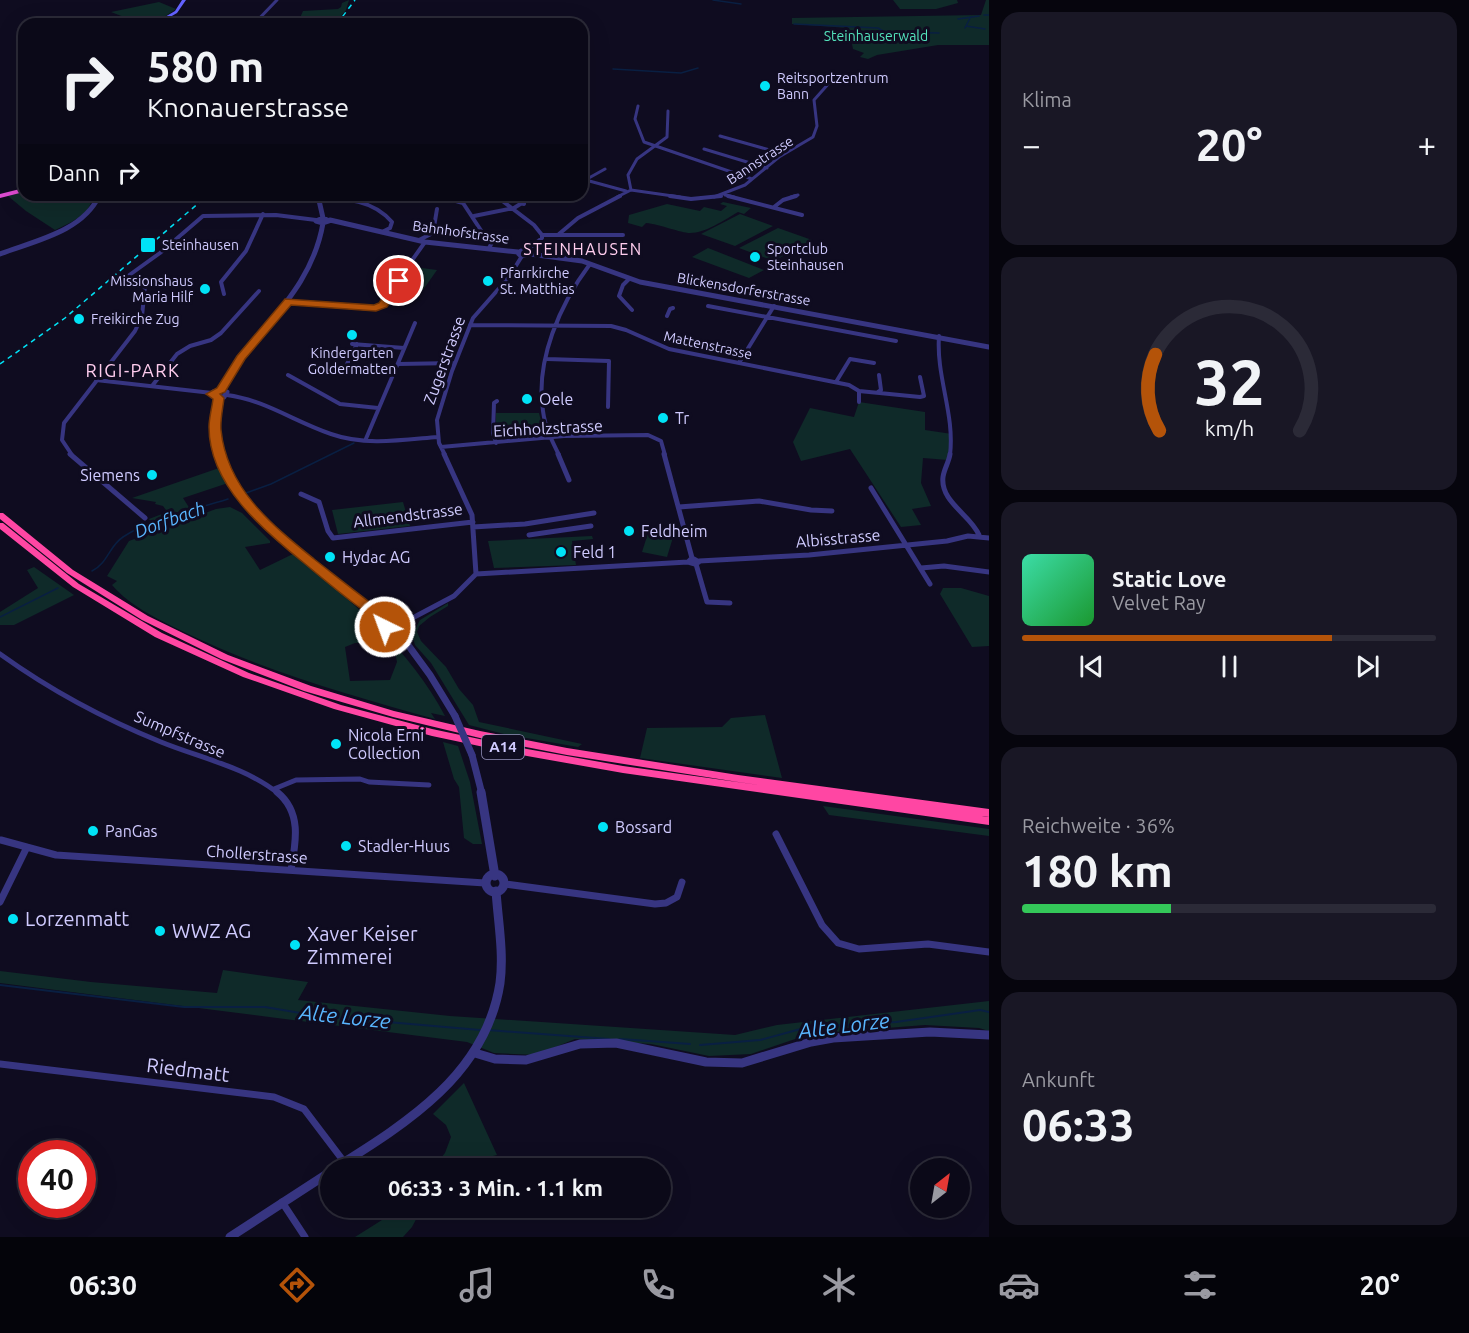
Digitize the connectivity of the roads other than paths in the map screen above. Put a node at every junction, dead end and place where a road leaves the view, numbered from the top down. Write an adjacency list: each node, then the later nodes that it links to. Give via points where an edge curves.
1 (184, 0): 3 (main road, via 176,12)
2 (277, 0): 4 (street)
3 (166, 18)
4 (260, 18)
5 (830, 82): 11 (street, Bannstrasse, via 813,100 817,126 813,137)
6 (638, 106): 9 (street, via 635,119 642,138)
7 (668, 111): 9 (street, via 668,137)
8 (720, 136): 11 (street)
9 (657, 146): 15 (street); 17 (street, via 634,162 628,174 632,183)
10 (704, 149): 12 (street)
11 (784, 154): 12 (street, Bannstrasse)
12 (767, 168): 15 (street, Bannstrasse)
13 (605, 169): 14 (street)
14 (588, 179)
15 (752, 179): 20 (street, Bannstrasse)
16 (588, 180): 17 (street, Bannstrasse)
17 (629, 190): 20 (street, Bannstrasse, via 696,200); 40 (street, via 578,218)
18 (18, 191): 19 (highway)
19 (1, 195)
20 (724, 195): 30 (street)
21 (798, 195): 30 (street)
22 (96, 201): 48 (street, via 80,220)
23 (320, 201): 37 (street)
24 (354, 201): 38 (street, via 376,207 392,222)
25 (460, 201): 35 (street)
26 (503, 201): 32 (street)
27 (520, 201): 29 (street)
28 (527, 201): 29 (street)
29 (524, 204): 32 (street)
30 (774, 207): 34 (street)
31 (437, 208): 39 (street)
32 (512, 208): 35 (street); 42 (street)
33 (262, 215): 36 (street); 44 (street, via 203,216); 52 (street, via 255,238 221,282)
34 (802, 215)
35 (474, 216): 41 (street)
36 (316, 220): 37 (street)
37 (323, 221): 38 (street, Bahnhofstrasse); 53 (street, via 320,246 312,266)
38 (384, 231): 45 (street, Bahnhofstrasse)
39 (433, 233): 41 (street); 45 (street)
40 (559, 234): 42 (street); 43 (street)
41 (484, 235): 46 (street, via 494,239)
42 (542, 235): 47 (street, Zugerstrasse)
43 (623, 235)
44 (177, 236): 76 (street, via 129,275 128,278 145,286 140,324)
45 (422, 241): 46 (street, Bahnhofstrasse); 53 (street, via 380,307)
46 (489, 248): 47 (street, Bahnhofstrasse)
47 (524, 253): 49 (street, Blickensdorferstrasse); 61 (street, Zugerstrasse)
48 (0, 254)
49 (590, 264): 50 (street, Blickensdorferstrasse); 62 (street, via 569,296)
50 (629, 279): 55 (street, Blickensdorferstrasse); 57 (street, via 620,296)
51 (259, 291): 78 (street, via 221,333 177,354)
52 (224, 294)
53 (288, 301): 79 (street)
54 (708, 306): 59 (street)
55 (774, 306): 59 (street); 63 (street, Blickensdorferstrasse)
56 (673, 308): 58 (street)
57 (632, 310)
58 (667, 316)
59 (768, 317): 64 (street); 69 (street)
60 (415, 323): 66 (street)
61 (470, 325): 62 (street, Mattenstrasse); 68 (street, Zugerstrasse)
62 (558, 325): 67 (street); 69 (street, Mattenstrasse, via 611,326 669,349)
63 (939, 336): 65 (street, Blickensdorferstrasse); 109 (street, via 938,360 951,416 950,459 943,484)
64 (896, 341)
65 (989, 347)
66 (404, 348): 71 (street); 72 (street, via 355,344)
67 (547, 359): 87 (street, via 609,361); 90 (street, via 541,386 545,421)
68 (455, 363): 71 (street); 89 (street, Zugerstrasse, via 438,412)
69 (739, 363): 77 (street, Mattenstrasse)
70 (874, 363): 77 (street, via 850,359)
71 (398, 364): 88 (street)
72 (343, 372)
73 (288, 375): 88 (street, via 340,404)
74 (879, 375): 81 (street)
75 (920, 377): 81 (street, Mattenstrasse, via 924,396 887,396)
76 (96, 380): 78 (street); 102 (street, via 67,418 61,440 69,453)
77 (836, 382): 80 (street, Mattenstrasse)
78 (152, 386): 82 (street)
79 (221, 390): 82 (street); 83 (street)
80 (859, 391): 81 (street, Mattenstrasse); 86 (street)
81 (878, 392)
82 (212, 393): 84 (street)
83 (227, 395): 84 (street); 92 (street, via 272,406 332,434)
84 (218, 398): 119 (street, via 215,428 219,449 243,501 269,529)
85 (497, 401): 93 (street, via 493,413)
86 (859, 402)
87 (608, 407)
88 (378, 408): 92 (street)
89 (437, 437): 92 (street); 94 (street, Zugerstrasse)
90 (552, 437): 91 (street, Eichholzstrasse); 93 (street, Eichholzstrasse); 95 (street)
91 (657, 438): 98 (street)
92 (365, 441)
93 (496, 443): 94 (street, Eichholzstrasse)
94 (441, 447): 104 (street, Zugerstrasse, via 467,501)
95 (569, 480)
96 (871, 488): 111 (street)
97 (301, 494): 104 (street, Allmendstrasse, via 318,502 333,538)
98 (679, 507): 99 (street, via 759,501); 112 (street)
99 (832, 511)
100 (594, 513): 103 (street)
101 (0, 515): 125 (highway, A14, via 74,575 150,622 235,662 341,700 447,728 594,756)
102 (146, 518)
103 (555, 519): 104 (street, via 525,524); 107 (street)
104 (473, 524): 116 (street, Zugerstrasse)
105 (0, 525): 126 (highway, A14, via 81,590 153,633 237,672 344,709 565,759)
106 (591, 526): 107 (street)
107 (560, 531): 108 (street)
108 (529, 535)
109 (979, 535): 110 (street); 111 (street, Albisstrasse)
110 (989, 538)
111 (907, 545): 113 (street, Albisstrasse); 114 (street)
112 (690, 560): 113 (street, Albisstrasse); 116 (street, Albisstrasse)
113 (697, 562): 118 (street, via 707,602)
114 (921, 568): 115 (street, via 944,566); 117 (street)
115 (989, 572)
116 (476, 574): 120 (street, via 468,586)
117 (930, 584)
118 (730, 603)
119 (390, 623): 120 (street); 121 (street, via 385,631)
120 (403, 623): 121 (street, via 406,629)
121 (400, 634): 131 (street, bridge, via 435,681 472,755 485,807)
122 (0, 654): 124 (street, Sumpfstrasse, via 44,684 113,720)
123 (429, 785): 124 (street, via 360,779 296,780)
124 (274, 789): 130 (street, Sumpfstrasse, via 287,802 295,819 297,835)
125 (989, 813)
126 (989, 821)
127 (776, 834): 137 (street, via 822,925 840,945 872,949 954,945)
128 (1, 840): 129 (street, Chollerstrasse)
129 (27, 847): 130 (street, Chollerstrasse, via 56,855); 136 (street)
130 (291, 870): 133 (street, Chollerstrasse)
131 (495, 876): 133 (street); 134 (street)
132 (682, 882): 134 (street, via 677,897 655,904)
133 (485, 883): 135 (street)
134 (505, 884): 135 (street)
135 (496, 891): 139 (street, via 501,970 495,1009)
136 (0, 902)
137 (989, 952)
138 (989, 1035): 139 (street, via 942,1031 822,1040 742,1063 718,1063 603,1042 581,1044 523,1062 498,1060)
139 (477, 1048): 142 (street, via 447,1088 425,1109)
140 (0, 1064): 141 (street, Riedmatt, via 274,1097 304,1109)
141 (335, 1158)
142 (352, 1158)
143 (320, 1178): 144 (street)
144 (282, 1202): 145 (street); 146 (street)
145 (230, 1237)
146 (305, 1237)

